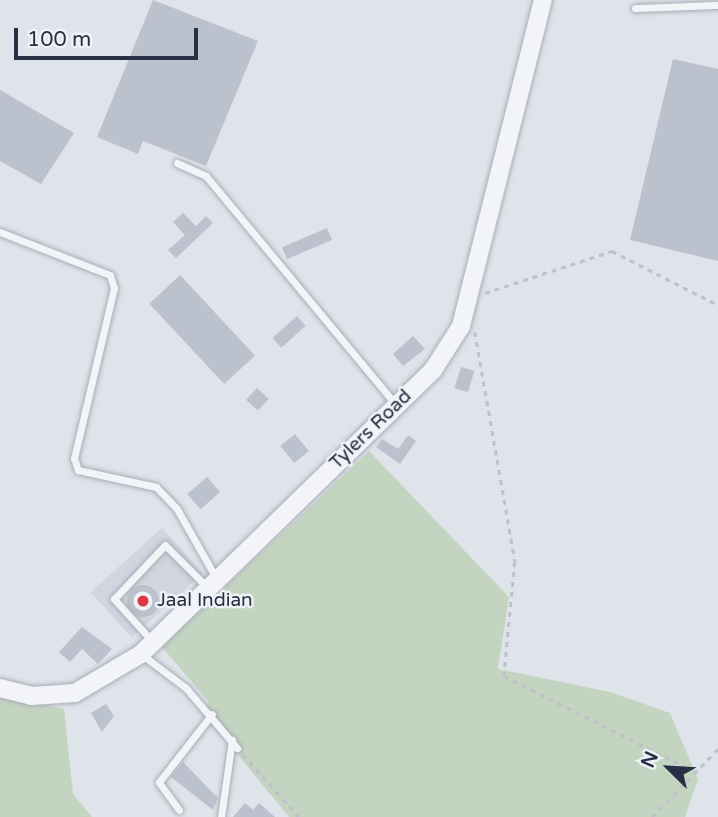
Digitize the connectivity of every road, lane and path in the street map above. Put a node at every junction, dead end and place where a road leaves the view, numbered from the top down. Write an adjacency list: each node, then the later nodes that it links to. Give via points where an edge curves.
1 (542, 0): 6 (street, Tylers Road)
2 (718, 5): 3 (lane)
3 (635, 8)
4 (177, 163): 9 (lane, via 205,176)
5 (0, 232): 10 (lane, via 110,275 114,288 74,458 78,470 156,487 177,509)
6 (469, 298): 7 (path, via 612,251); 9 (street, Tylers Road, via 449,349)
7 (718, 305)
8 (473, 324): 17 (path, via 515,562 504,676)
9 (397, 405): 10 (street, Tylers Road)
10 (212, 583): 11 (street, Tylers Road); 11 (lane, via 165,545 114,599)
11 (147, 648): 12 (street, Tylers Road, via 75,693 31,696); 13 (lane)
12 (0, 688)
13 (212, 714): 14 (lane); 18 (lane, via 159,782)
14 (232, 740): 15 (lane); 19 (lane)
15 (237, 748): 20 (path)
16 (718, 749): 17 (path)
17 (692, 770): 21 (path)
18 (179, 810)
19 (221, 817)
20 (299, 817)
21 (652, 817)

